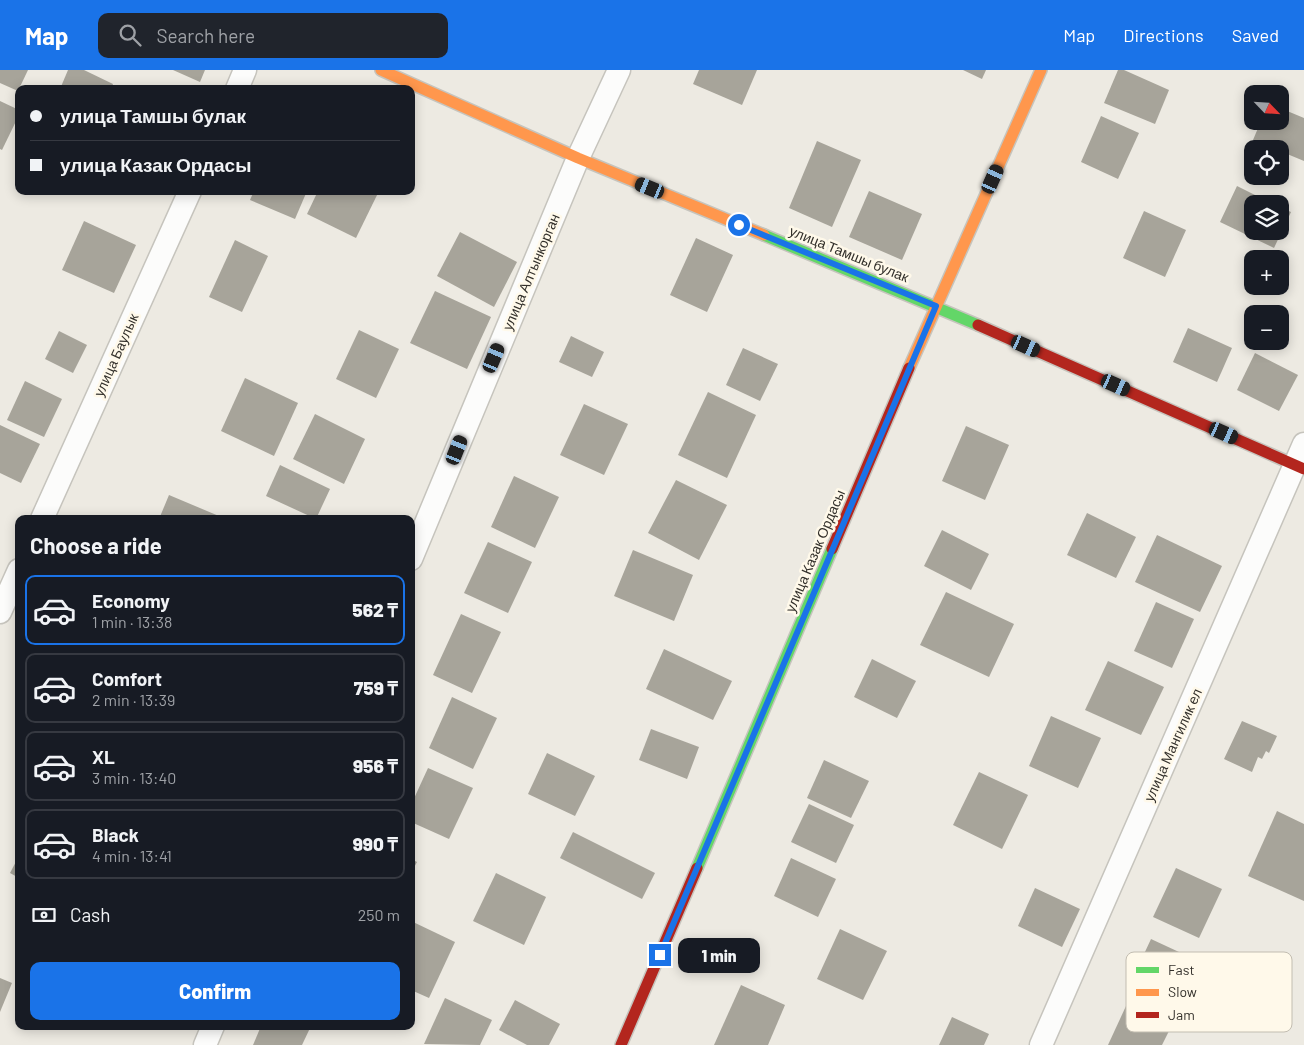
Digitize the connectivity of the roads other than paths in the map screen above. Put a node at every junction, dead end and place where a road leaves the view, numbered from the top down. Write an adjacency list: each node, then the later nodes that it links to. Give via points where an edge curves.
1 (245, 70): 5 (street)
2 (381, 70): 7 (street, улица Тамшы булак)
3 (619, 70): 8 (street, улица Алтынкорган)
4 (1041, 70): 10 (street, улица Казак Ордасы)
5 (239, 85)
6 (415, 85): 8 (street, улица Тамшы булак)
7 (415, 85)
8 (578, 158): 10 (street, улица Тамшы булак); 14 (street, улица Алтынкорган)
9 (188, 195): 13 (street, улица Баулык)
10 (936, 306): 12 (street, улица Тамшы булак); 19 (street, улица Казак Ордасы)
11 (1304, 444): 12 (street, улица Мангилик ел)
12 (1300, 467): 20 (street, улица Мангилик ел)
13 (44, 515)
14 (415, 549)
15 (15, 579): 16 (street)
16 (0, 612)
17 (212, 1030): 18 (street)
18 (206, 1045)
19 (621, 1045)
20 (1041, 1045)

